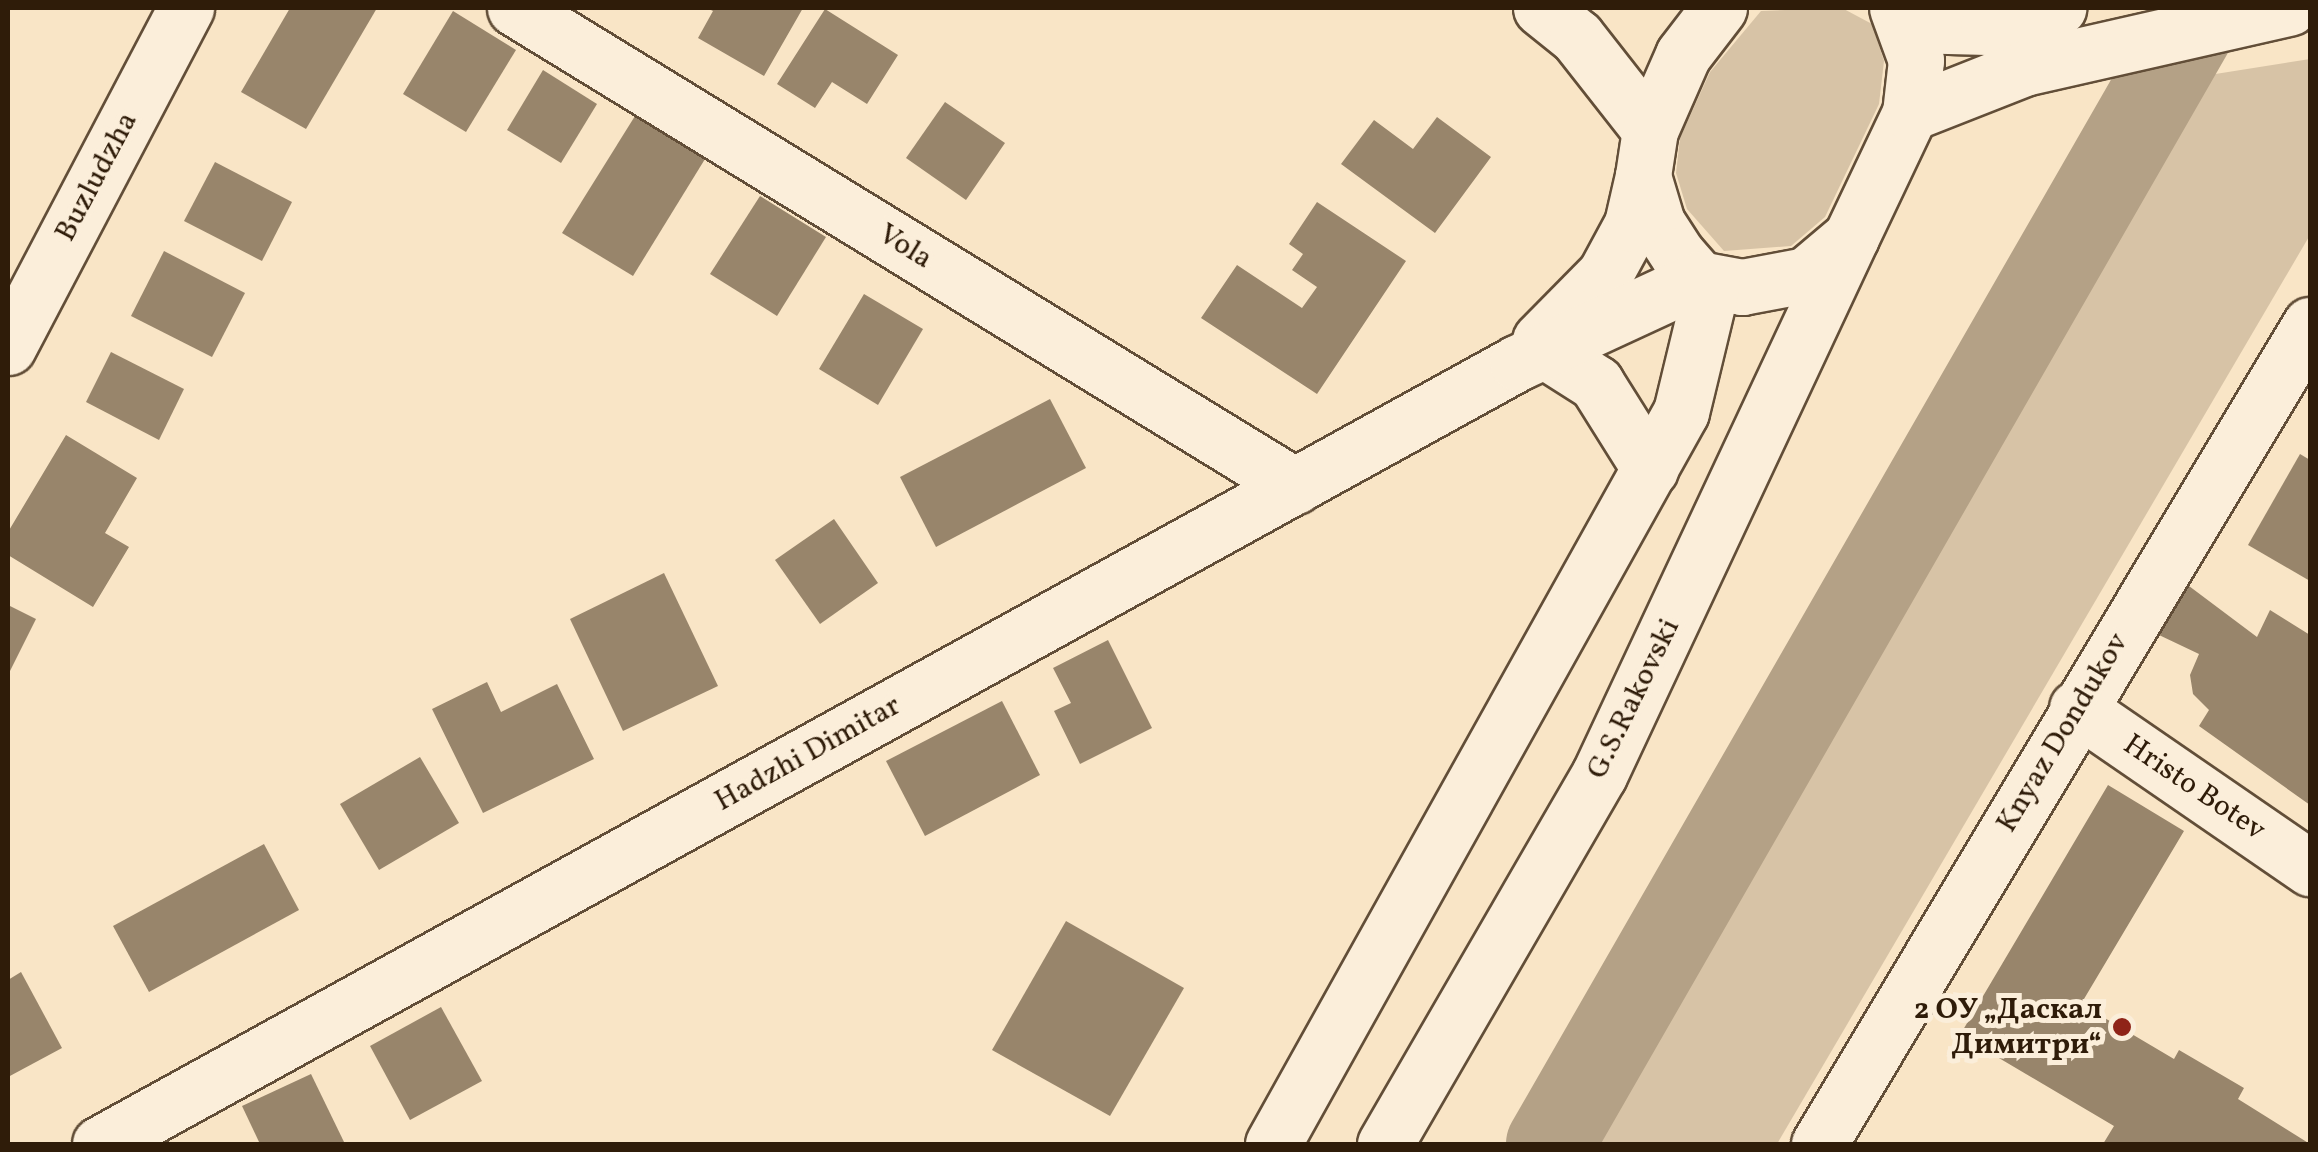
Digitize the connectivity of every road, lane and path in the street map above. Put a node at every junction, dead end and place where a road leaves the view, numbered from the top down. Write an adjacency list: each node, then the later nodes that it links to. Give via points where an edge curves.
1 (186, 8): 13 (street, Buzludzha)
2 (514, 8): 16 (street, Vola)
3 (1541, 8): 9 (street, via 1577,38)
4 (1719, 8): 9 (street, via 1682,55)
5 (2289, 8): 7 (street)
6 (1904, 13): 7 (street, via 1947,32); 8 (street, G.S.Rakovski, via 1916,60)
7 (2030, 25): 8 (street)
8 (1910, 113): 10 (street, G.S.Rakovski)
9 (1646, 153): 11 (street, via 1666,240); 14 (street, via 1632,224 1605,274)
10 (1851, 236): 11 (street, via 1789,282); 21 (street, G.S.Rakovski, via 1599,775)
11 (1706, 281): 14 (street); 15 (street, via 1681,412)
12 (2310, 325): 17 (street, Knyaz Dondukov)
13 (8, 347)
14 (1531, 357): 15 (street, via 1596,383); 16 (street, Hadzhi Dimitar)
15 (1650, 469): 20 (street)
16 (1294, 486): 19 (street, Hadzhi Dimitar)
17 (2077, 708): 18 (street, Hristo Botev); 22 (street, Knyaz Dondukov)
18 (2310, 868)
19 (100, 1144)
20 (1273, 1144)
21 (1385, 1144)
22 (1819, 1144)

